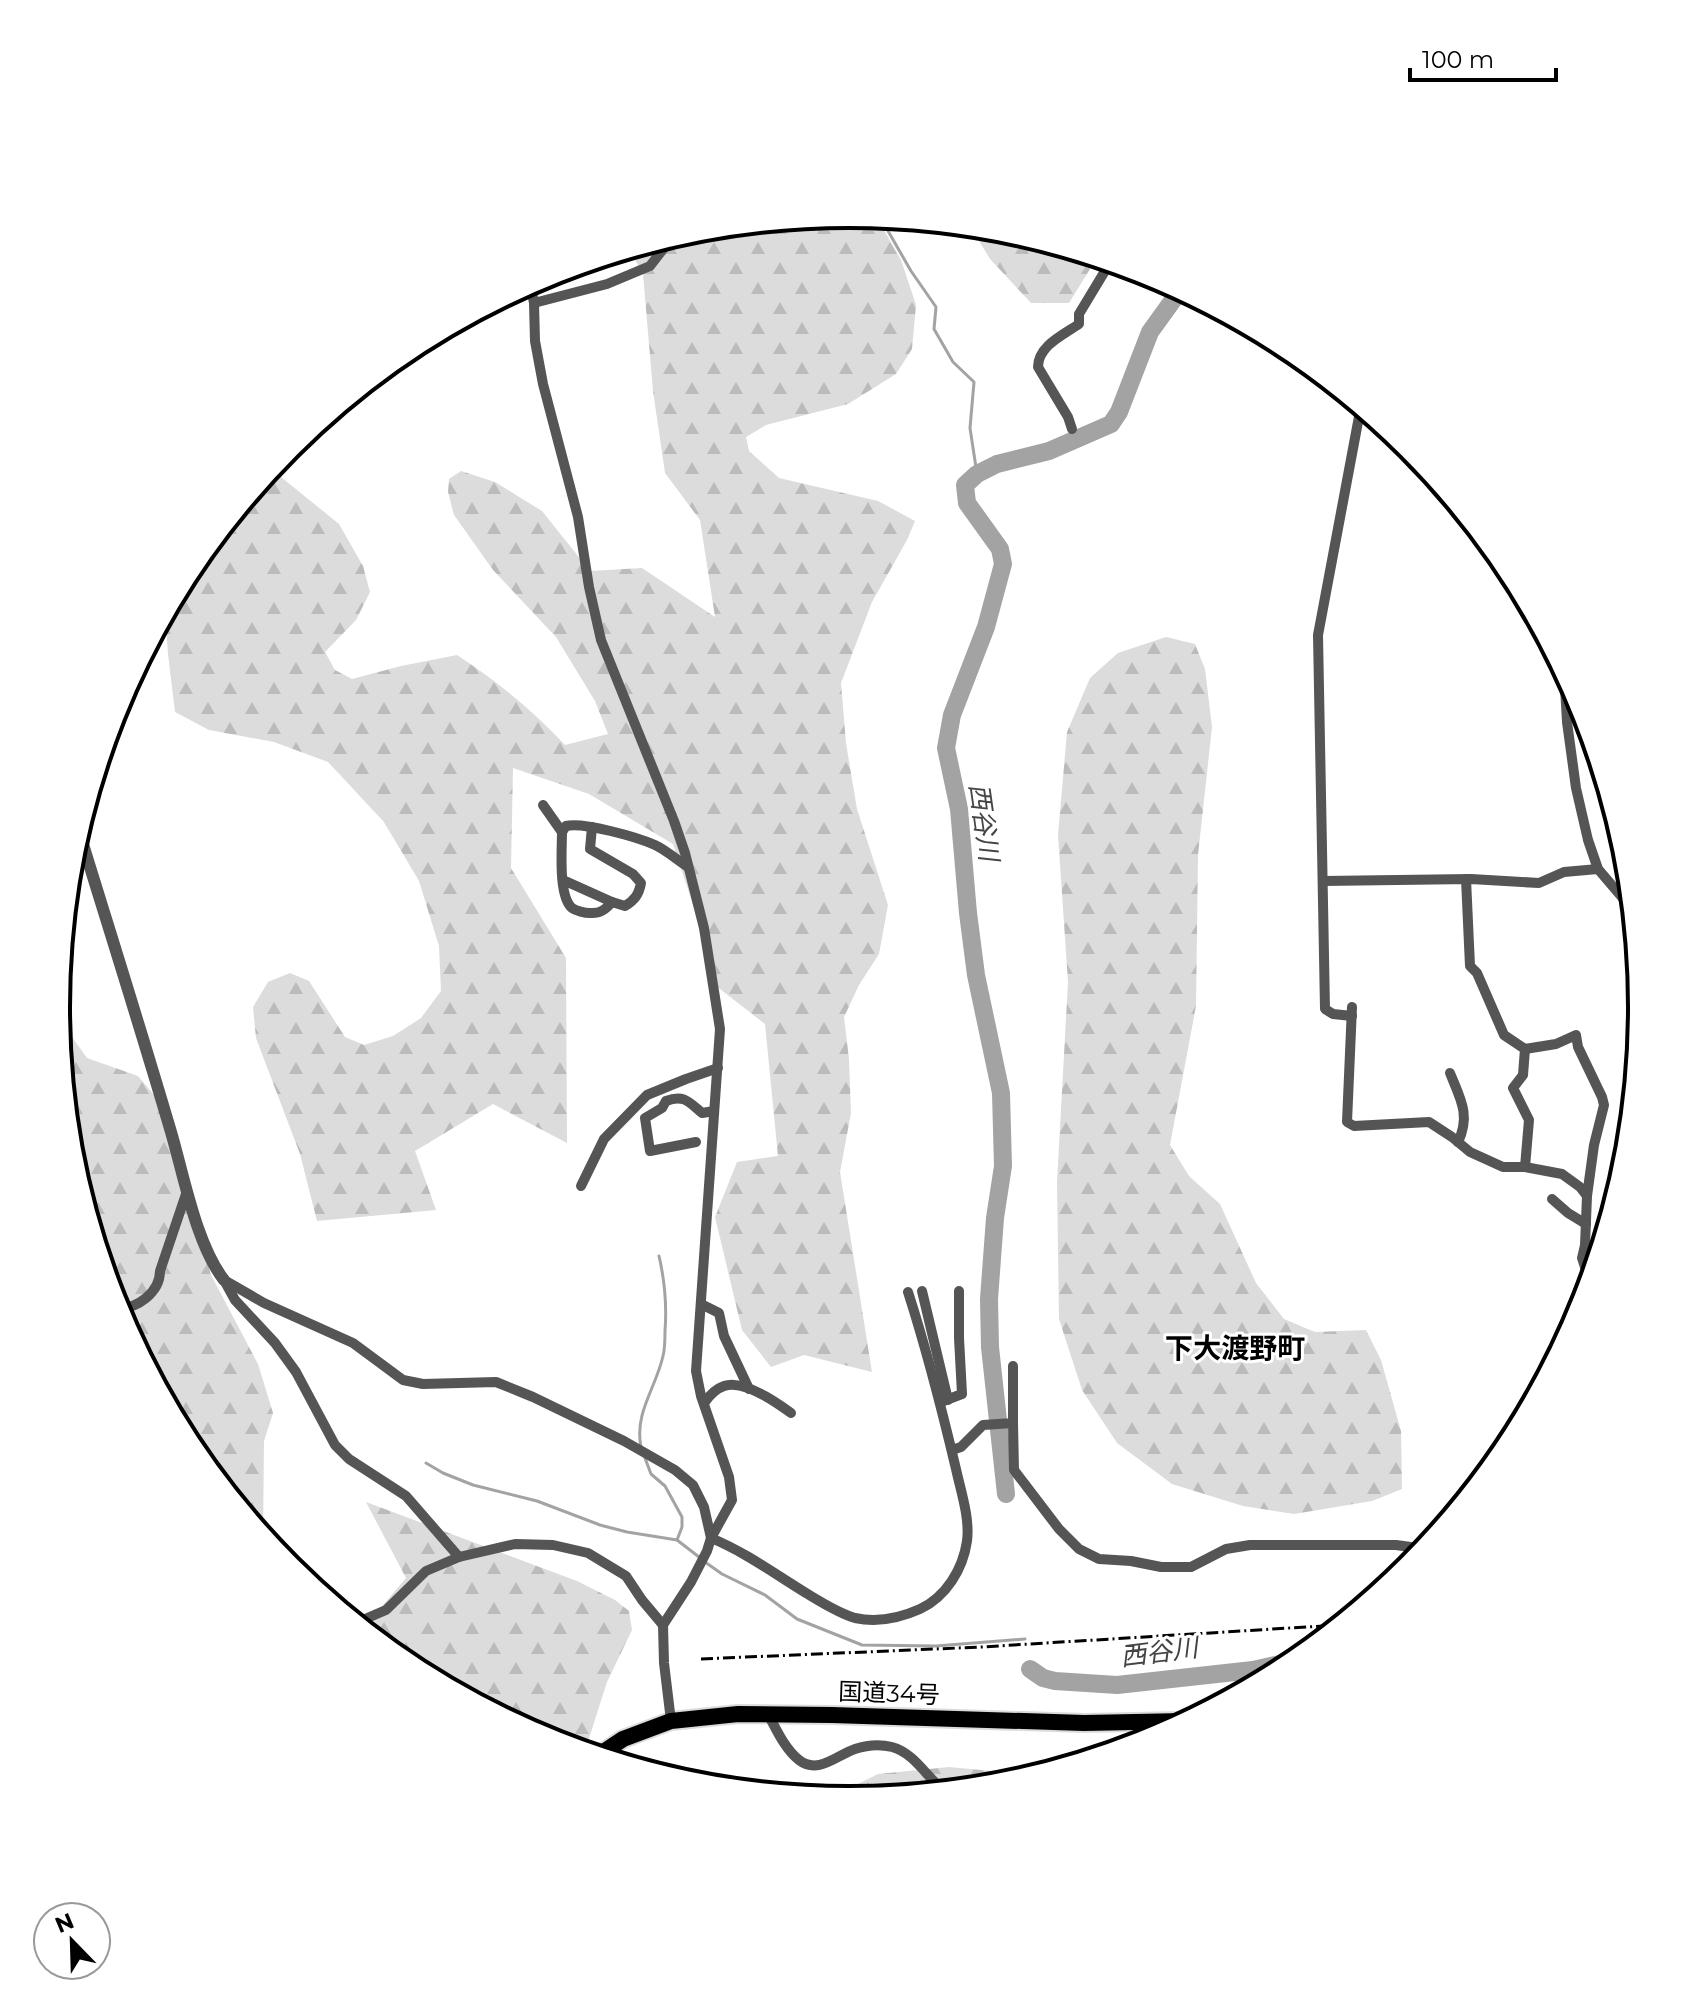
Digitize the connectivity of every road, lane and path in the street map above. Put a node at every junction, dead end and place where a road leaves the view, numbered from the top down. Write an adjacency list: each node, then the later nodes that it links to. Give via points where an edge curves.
1 (662, 250): 4 (street, via 650,266 607,284)
2 (1105, 271): 6 (street, via 1079,314 1079,324 1041,351 1038,359)
3 (533, 295): 4 (street)
4 (534, 303): 12 (street, via 543,384 578,517 601,640)
5 (1359, 418): 15 (street, via 1318,635)
6 (1072, 429)
7 (1566, 701): 13 (street, via 1576,788)
8 (543, 805): 10 (street)
9 (592, 827): 10 (street, via 575,824); 12 (street, via 656,845); 18 (street, via 590,849 641,883 632,902)
10 (562, 832): 16 (street)
11 (86, 853): 27 (street)
12 (688, 867): 20 (street, via 720,1029)
13 (1598, 869): 14 (street, via 1564,872 1539,883); 17 (street)
14 (1466, 879): 15 (street); 19 (street, via 1470,966 1504,1035)
15 (1323, 881): 24 (street, via 1325,1009 1333,1014 1352,1012 1347,1122 1429,1122)
16 (562, 887): 18 (street); 18 (street, via 573,909 586,913)
17 (1619, 894)
18 (612, 902)
19 (1525, 1049): 25 (street, via 1523,1075 1513,1088 1529,1120); 28 (street, via 1576,1035 1604,1105)
20 (718, 1068): 22 (street); 26 (street, via 647,1095 604,1139)
21 (1450, 1073): 24 (street, via 1465,1114)
22 (714, 1111): 23 (street, via 702,1113 676,1097 645,1118 650,1151); 38 (street)
23 (696, 1142)
24 (1458, 1142): 25 (street, via 1503,1167)
25 (1525, 1167): 28 (street, via 1562,1174)
26 (581, 1186)
27 (187, 1191): 34 (street); 39 (street, via 160,1277 150,1294)
28 (1587, 1196): 30 (street)
29 (1552, 1199): 30 (street)
30 (1586, 1224): 31 (street)
31 (1585, 1245): 32 (street); 33 (street)
32 (1590, 1246)
33 (1584, 1265)
34 (224, 1280): 47 (street, via 353,1343 403,1380 496,1382 624,1441 693,1485); 49 (street, via 296,1372 335,1445 406,1496)
35 (922, 1291): 42 (street)
36 (959, 1291): 42 (street, via 962,1394)
37 (908, 1292): 42 (street)
38 (701, 1304): 41 (street, via 719,1313); 43 (street, via 696,1371)
39 (130, 1307)
40 (1013, 1366): 45 (street)
41 (749, 1389): 43 (street, via 721,1386); 44 (street)
42 (944, 1401): 46 (street)
43 (704, 1403): 47 (street, via 732,1500)
44 (791, 1413)
45 (1011, 1424): 46 (street, via 983,1425); 48 (street, via 1014,1470 1059,1529 1099,1559 1191,1567 1226,1549 1250,1545)
46 (952, 1450): 47 (street, via 965,1507 967,1539 960,1567 938,1597 905,1616 854,1618)
47 (711, 1538): 51 (street)
48 (1410, 1547)
49 (459, 1557): 50 (street, via 426,1571 386,1610); 51 (street, via 515,1544 588,1553 626,1576)
50 (367, 1618)
51 (663, 1625): 53 (street)
52 (768, 1714): 53 (highway, 国道34号); 54 (highway, 国道34号); 56 (street, via 801,1762 811,1766 853,1749 892,1747)
53 (671, 1721): 55 (highway, 国道34号)
54 (1157, 1722)
55 (610, 1748)
56 (934, 1781)

